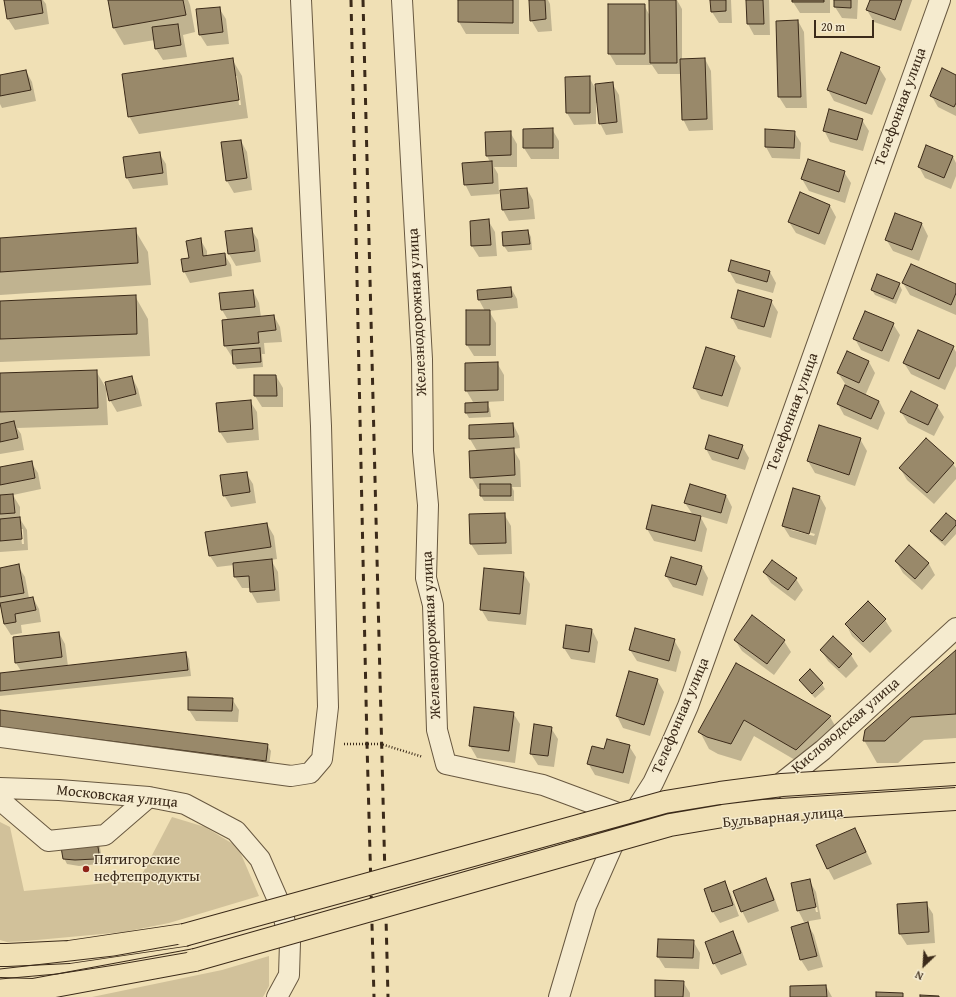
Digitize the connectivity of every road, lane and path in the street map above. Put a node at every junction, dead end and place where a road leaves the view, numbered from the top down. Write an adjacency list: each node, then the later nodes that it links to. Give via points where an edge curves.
1 (301, 0): 7 (street, via 321,426 328,707)
2 (402, 0): 6 (street, Железнодорожная улица, via 422,359 423,451 428,505 426,578 433,605 437,730)
3 (940, 0): 14 (street, Телефонная улица, via 688,706 653,783)
4 (956, 628): 15 (street, Кисловодская улица, via 824,750)
5 (0, 737): 7 (street, via 291,776)
6 (446, 764): 7 (path, via 381,744 342,744); 14 (street, via 543,785)
7 (316, 766)
8 (956, 774): 17 (main road, bridge, via 782,785 665,802 184,935 69,952)
9 (0, 788): 10 (street, Московская улица)
10 (149, 797): 12 (street, via 105,835 48,841); 20 (street, Московская улица, via 185,804 236,831 260,859 281,907 290,942 288,975)
11 (956, 798): 19 (main road, bridge, via 764,811 670,825 195,960)
12 (0, 800)
13 (956, 804): 15 (street, Бульварная улица)
14 (630, 818): 16 (street)
15 (733, 821): 16 (street, Бульварная улица, via 670,832)
16 (612, 847): 21 (street, via 586,906)
17 (0, 955)
18 (0, 989): 19 (main road)
19 (33, 994)
20 (277, 997)
21 (559, 997)

